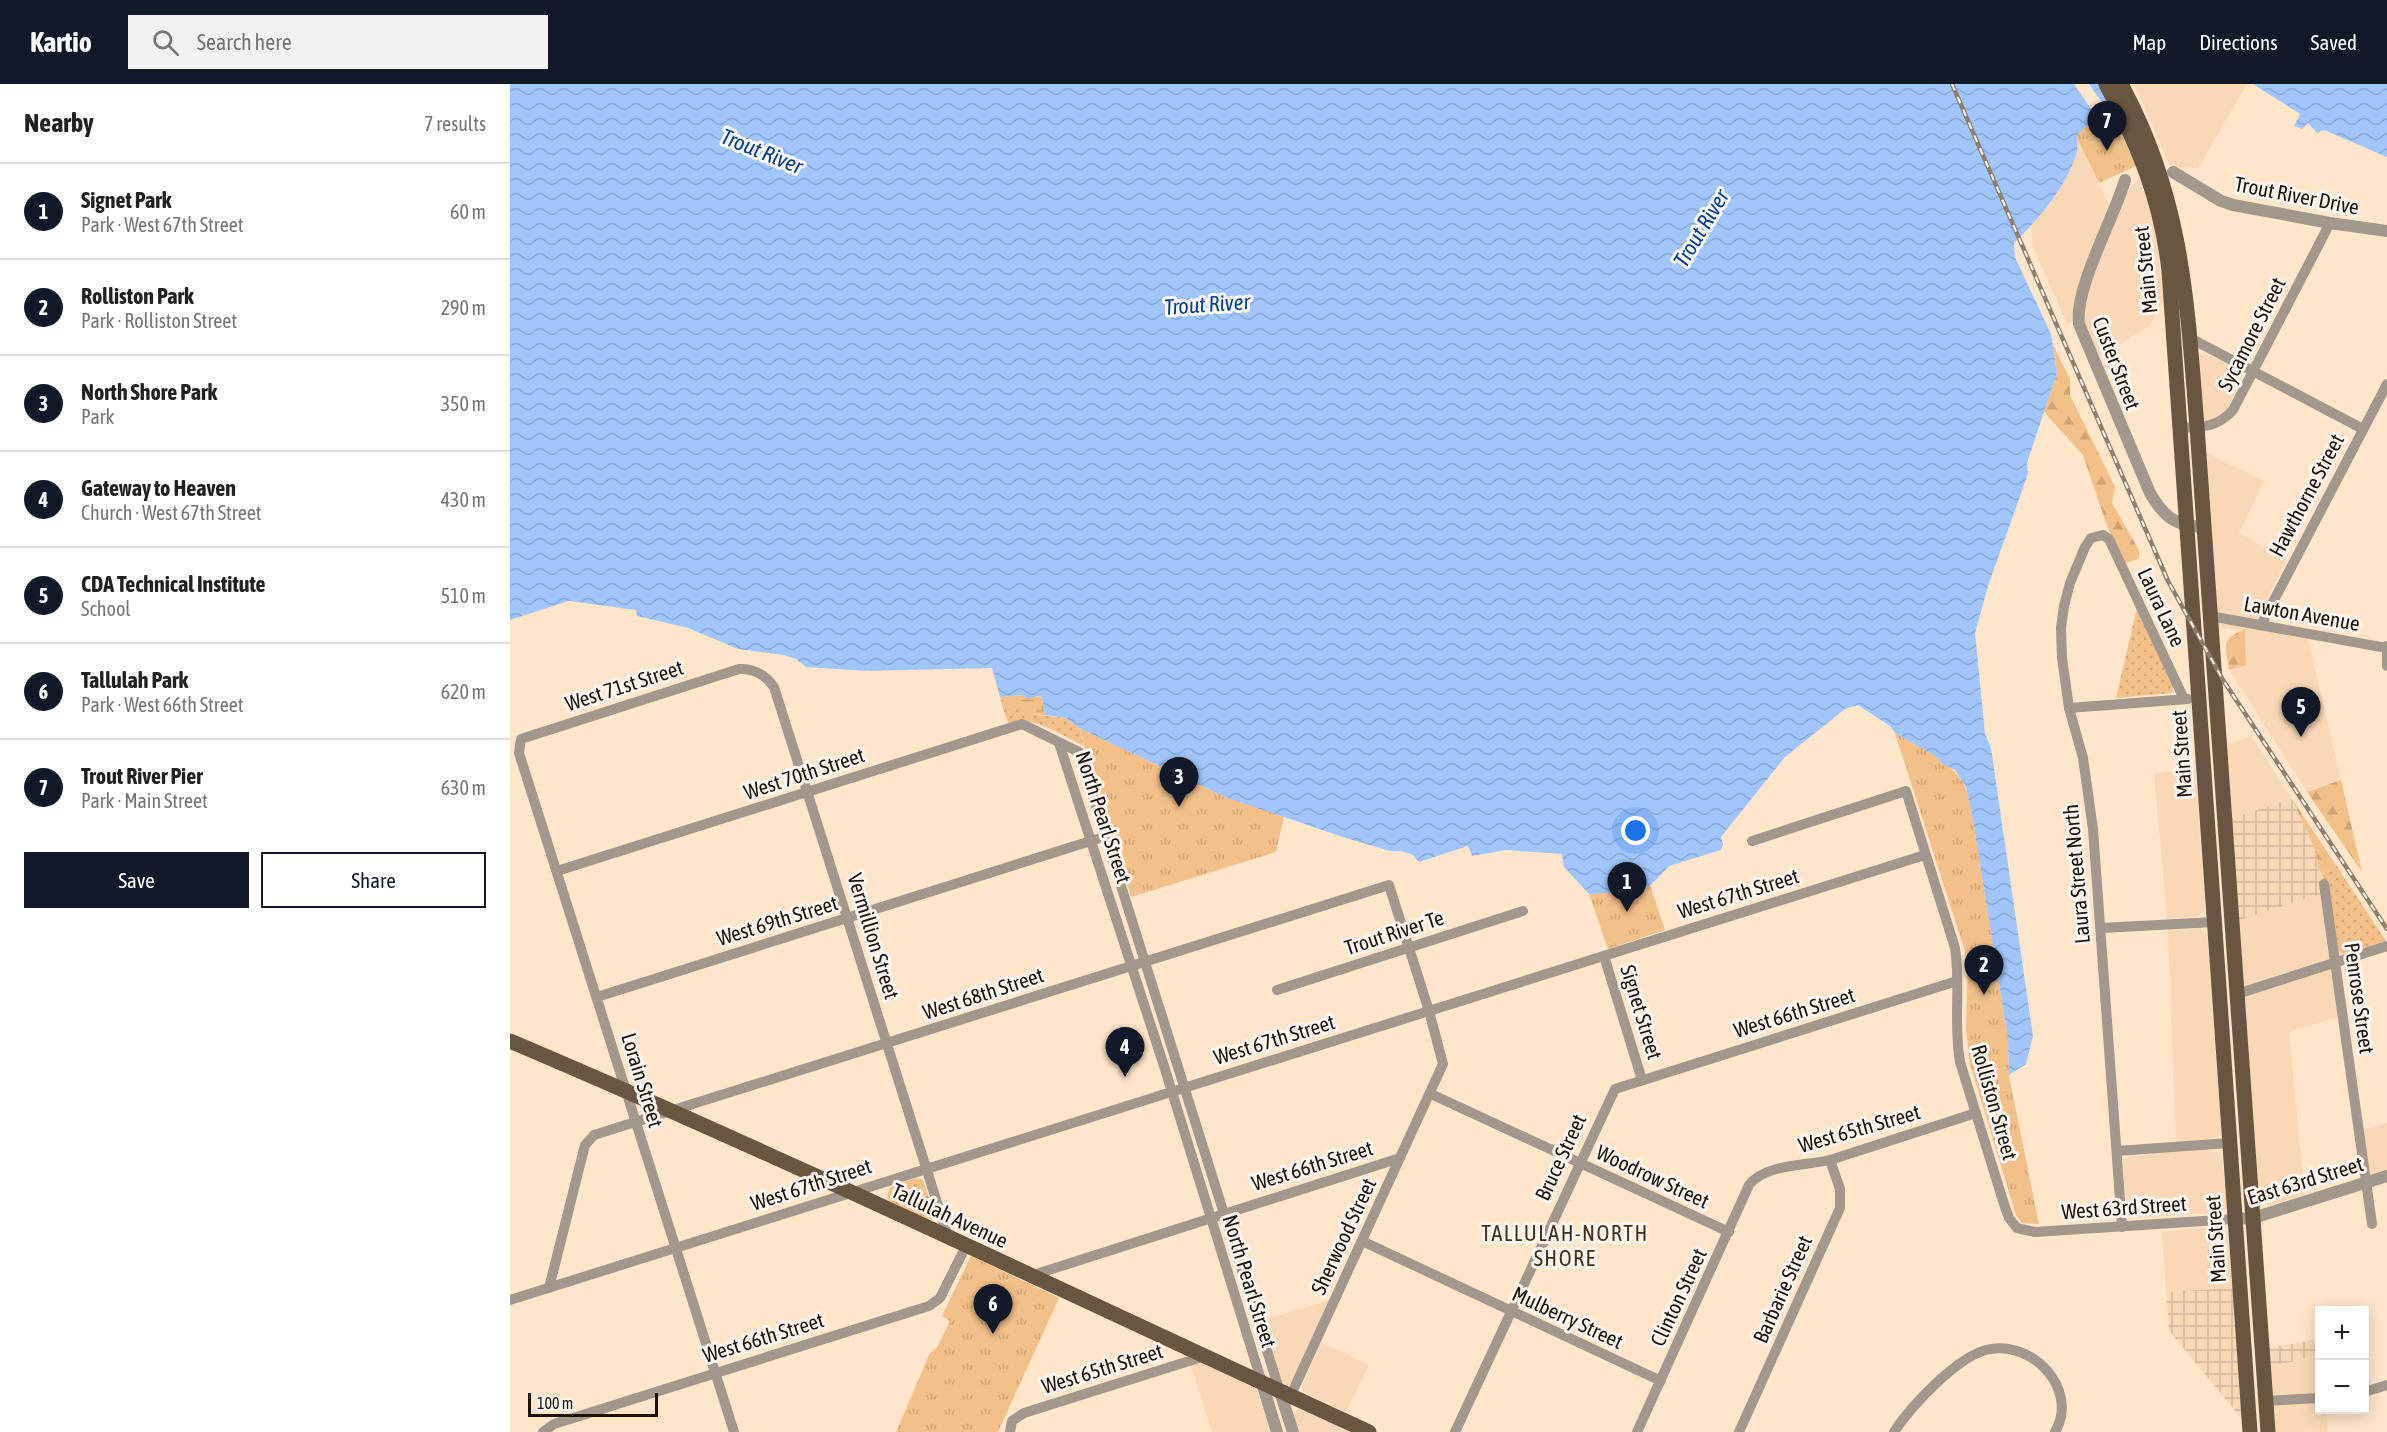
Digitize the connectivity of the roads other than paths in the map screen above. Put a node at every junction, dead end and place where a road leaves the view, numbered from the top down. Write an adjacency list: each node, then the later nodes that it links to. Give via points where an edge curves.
1 (2106, 84): 5 (main road, Main Street)
2 (2121, 84): 5 (main road, Main Street, via 2143,128)
3 (2173, 172): 6 (street, Trout River Drive, via 2227,203)
4 (2125, 180): 14 (street, Custer Street, via 2077,313 2150,493 2164,513)
5 (2162, 198): 8 (main road, Main Street, via 2181,257); 12 (main road, Main Street)
6 (2330, 223): 7 (street, Trout River Drive); 9 (street, Sycamore Street)
7 (2387, 231)
8 (2190, 338): 9 (street); 11 (main road, Main Street)
9 (2254, 371): 11 (street, Sycamore Street, via 2224,420); 13 (street)
10 (2387, 384): 13 (street, Hawthorne Street)
11 (2197, 427): 12 (street, Sycamore Street); 15 (main road, Main Street)
12 (2179, 428): 14 (main road, Main Street)
13 (2363, 429): 18 (street, Hawthorne Street)
14 (2186, 526): 15 (street); 22 (main road, Main Street)
15 (2205, 527): 17 (main road, Main Street)
16 (2103, 535): 22 (street, Laura Lane, via 2109,539); 23 (street, Laura Street North, via 2091,538 2085,547 2064,606 2062,658)
17 (2210, 616): 18 (street, Lawton Avenue); 26 (main road, Main Street)
18 (2261, 625): 19 (street, Lawton Avenue)
19 (2386, 647): 20 (street)
20 (2387, 666)
21 (739, 669): 24 (street, West 71st Street); 28 (street, Vermillion Street, via 756,672 774,687)
22 (2191, 698): 23 (street); 27 (main road, Main Street)
23 (2069, 708): 39 (street, Laura Street North, via 2083,758)
24 (521, 739): 34 (street, Lorain Street, via 519,753)
25 (1059, 743): 28 (street, West 70th Street, via 1022,724); 29 (street, North Pearl Street, via 1079,752); 30 (street, North Pearl Street)
26 (2220, 758): 27 (street); 48 (main road, Main Street)
27 (2202, 760): 33 (main road, Main Street)
28 (809, 792): 34 (street, West 70th Street); 37 (street, Vermillion Street)
29 (1106, 837): 30 (street, West 69th Street); 43 (street, North Pearl Street)
30 (1093, 841): 37 (street, West 69th Street); 45 (street, North Pearl Street)
31 (1752, 841): 32 (street, via 1906,790)
32 (1925, 855): 42 (street, West 67th Street); 46 (street, via 1955,948)
33 (2210, 870): 38 (main road, Main Street); 48 (main road, via 2223,927 2229,984)
34 (557, 871): 49 (street, Lorain Street)
35 (2324, 884): 44 (street, Penrose Street)
36 (1523, 911): 41 (street, Trout River Te)
37 (848, 918): 49 (street, West 69th Street); 52 (street, Vermillion Street)
38 (2214, 922): 39 (street); 61 (main road, Main Street)
39 (2102, 928): 62 (street, Laura Street North)
40 (2387, 946): 44 (street)
41 (1409, 948): 43 (street, West 68th Street, via 1389,885); 47 (street, Trout River Te); 50 (street)
42 (1604, 956): 50 (street, West 67th Street); 53 (street, Signet Street)
43 (1146, 961): 45 (street, West 68th Street); 54 (street, North Pearl Street)
44 (2335, 963): 48 (street); 69 (street, Penrose Street)
45 (1131, 966): 52 (street, West 68th Street); 56 (street, North Pearl Street)
46 (1957, 981): 53 (street, West 66th Street); 59 (street, Rolliston Street, via 1957,1044)
47 (1278, 990)
48 (2237, 994): 73 (main road, Main Street)
49 (597, 997): 55 (street, Lorain Street)
50 (1429, 1011): 54 (street, West 67th Street); 57 (street, Sherwood Street, via 1443,1057)
51 (510, 1041): 55 (main road, Tallulah Avenue)
52 (887, 1044): 58 (street, West 68th Street); 66 (street, Vermillion Street)
53 (1642, 1080): 65 (street, Bruce Street, via 1615,1089)
54 (1185, 1087): 56 (street, West 67th Street); 71 (street, North Pearl Street)
55 (626, 1090): 58 (main road, Tallulah Avenue); 60 (street, Lorain Street)
56 (1171, 1091): 66 (street, West 67th Street); 72 (street, North Pearl Street)
57 (1431, 1094): 63 (street, Sherwood Street); 65 (street, Woodrow Street)
58 (673, 1111): 60 (street, West 68th Street); 70 (main road, Tallulah Avenue)
59 (1976, 1113): 64 (street, West 65th Street); 77 (street, Rolliston Street, via 2006,1211)
60 (636, 1122): 82 (street, Lorain Street); 84 (street, West 68th Street, via 594,1135 585,1145)
61 (2229, 1143): 62 (street); 74 (main road, Main Street)
62 (2117, 1151): 76 (street, Laura Street North)
63 (1400, 1158): 71 (street, West 66th Street); 80 (street, Sherwood Street)
64 (1830, 1160): 68 (street, West 65th Street, via 1770,1170); 104 (street, Barbarie Street, via 1840,1189 1840,1208)
65 (1579, 1163): 78 (street, Woodrow Street); 86 (street, Bruce Street)
66 (926, 1168): 70 (street, West 67th Street); 79 (street, Vermillion Street)
67 (2387, 1176): 69 (street, East 63rd Street)
68 (1754, 1179): 78 (street, Clinton Street)
69 (2366, 1182): 73 (street, East 63rd Street); 75 (street, Penrose Street)
70 (851, 1192): 79 (main road, Tallulah Avenue); 82 (street, West 67th Street)
71 (1225, 1213): 72 (street, West 66th Street); 93 (street, North Pearl Street)
72 (1210, 1218): 83 (street, West 66th Street); 90 (street, North Pearl Street)
73 (2253, 1218): 74 (street, East 63rd Street); 95 (main road, Main Street)
74 (2234, 1220): 76 (street, West 63rd Street); 107 (main road, Main Street)
75 (2372, 1224)
76 (2122, 1227): 77 (street, West 63rd Street, via 2035,1232)
77 (2017, 1228)
78 (1729, 1232): 89 (street, Clinton Street)
79 (948, 1237): 81 (main road, Tallulah Avenue)
80 (1362, 1241): 86 (street, Mulberry Street); 93 (street, Sherwood Street)
81 (966, 1246): 83 (main road, Tallulah Avenue); 88 (street, West 66th Street, via 935,1303)
82 (676, 1248): 84 (street, West 67th Street); 88 (street, Lorain Street)
83 (1030, 1276): 87 (main road, Tallulah Avenue)
84 (549, 1288): 85 (street, West 67th Street)
85 (510, 1300)
86 (1510, 1312): 89 (street, Mulberry Street); 102 (street, Bruce Street)
87 (1205, 1356): 90 (main road, Tallulah Avenue); 96 (street, West 65th Street, via 1024,1413)
88 (715, 1373): 97 (street, West 66th Street, via 554,1424); 98 (street, Lorain Street)
89 (1661, 1381): 103 (street, Clinton Street)
90 (1262, 1383): 93 (main road, Tallulah Avenue); 99 (street, North Pearl Street)
91 (2387, 1385): 92 (street)
92 (2369, 1390)
93 (1285, 1394): 100 (street, North Pearl Street); 101 (main road, Tallulah Avenue)
94 (2315, 1398): 95 (street)
95 (2265, 1401): 108 (main road, Main Street)
96 (1011, 1427)
97 (543, 1432)
98 (734, 1432)
99 (1278, 1432)
100 (1293, 1432)
101 (1369, 1432)
102 (1455, 1432)
103 (1637, 1432)
104 (1739, 1432)
105 (1894, 1432): 106 (street, via 1918,1401 1968,1358 1993,1348 2034,1357 2053,1377 2061,1401 2061,1419)
106 (2055, 1432)
107 (2250, 1432)
108 (2268, 1432)

